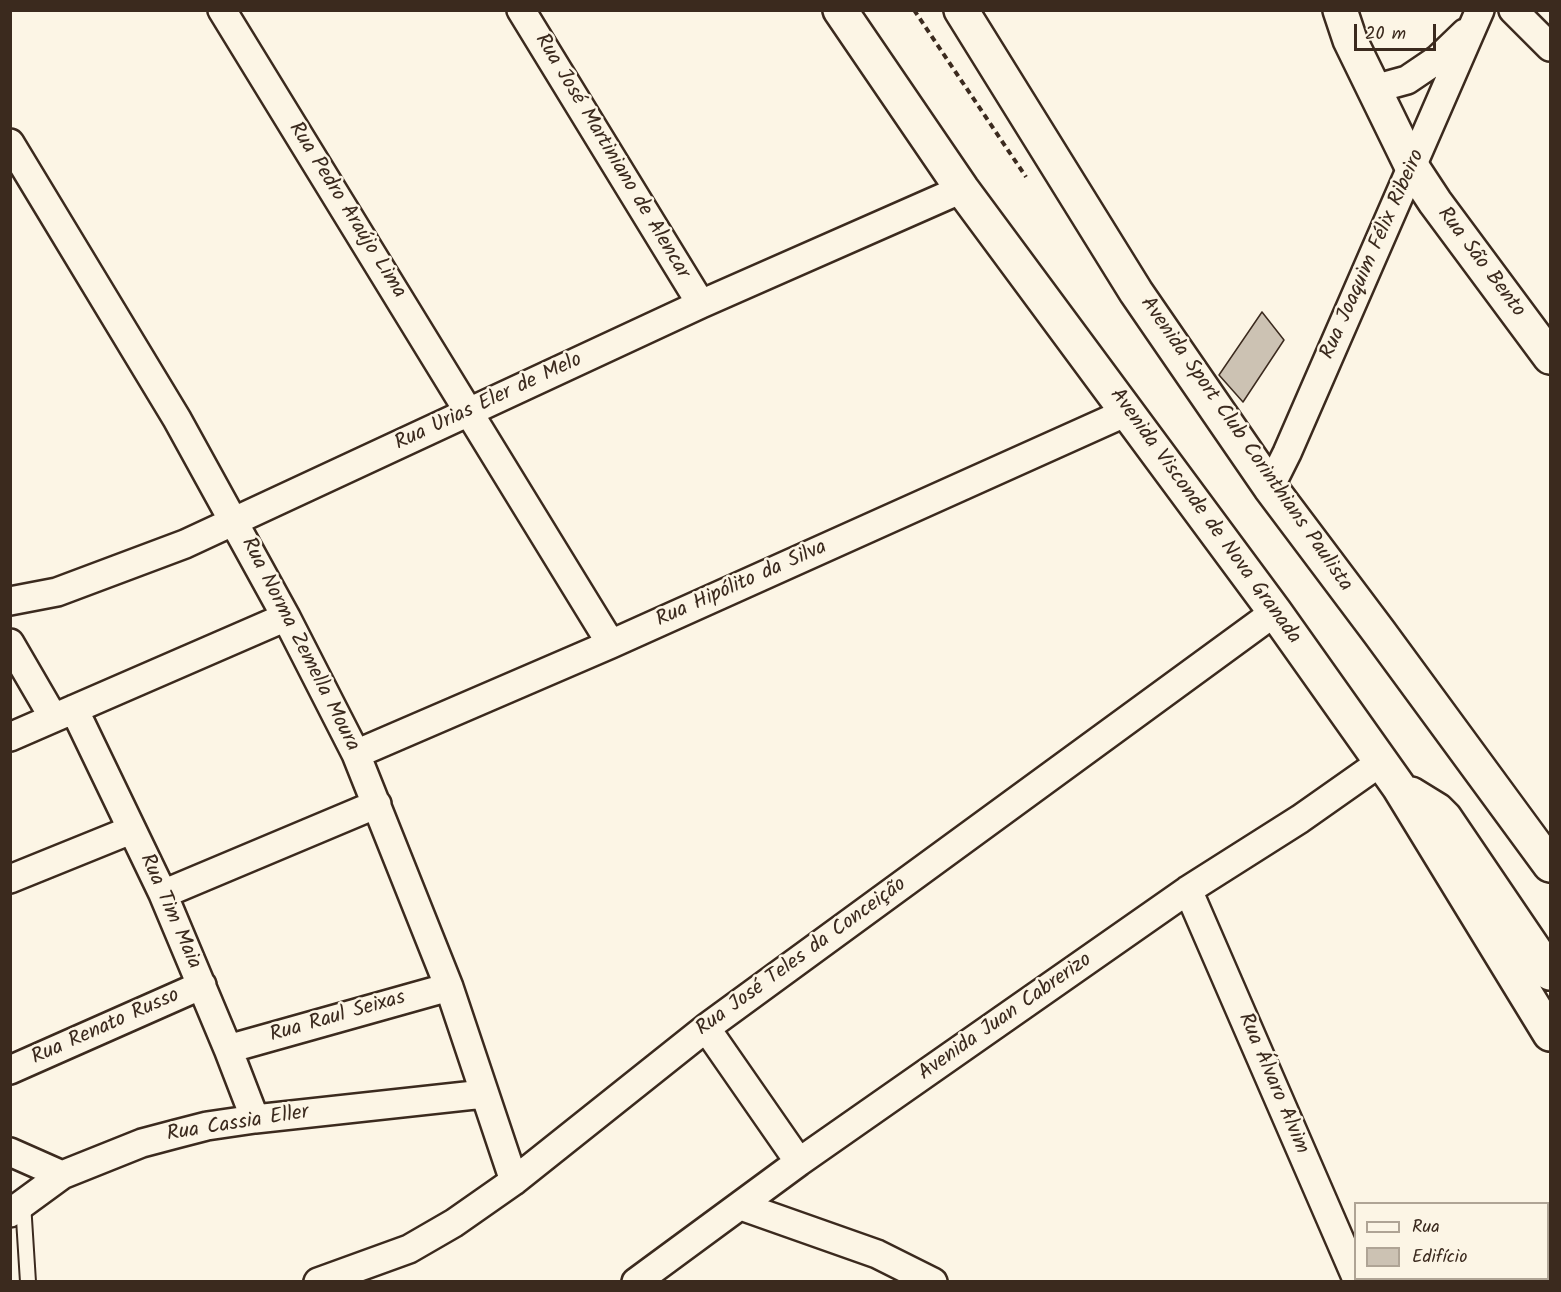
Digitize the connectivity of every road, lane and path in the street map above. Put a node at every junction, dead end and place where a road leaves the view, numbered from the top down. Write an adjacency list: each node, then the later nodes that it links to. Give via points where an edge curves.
1 (222, 10): 15 (street, Rua Pedro Araújo Lima)
2 (521, 10): 13 (street, Rua José Martiniano de Alencar)
3 (840, 10): 12 (main road, Avenida Visconde de Nova Granada)
4 (961, 10): 17 (main road, Avenida Sport Club Corinthians Paulista, via 1136,292)
5 (1340, 10): 9 (main road, Rua São Bento)
6 (1513, 10): 8 (street)
7 (1478, 16): 9 (street, Rua Joaquim Félix Ribeiro, via 1438,59 1407,80); 11 (street, Rua Joaquim Félix Ribeiro)
8 (1551, 47)
9 (1374, 89): 11 (main road, Rua São Bento)
10 (10, 143): 18 (street, Rua Norma Zemella Moura)
11 (1412, 167): 14 (main road, Rua São Bento); 17 (street, Rua Joaquim Félix Ribeiro)
12 (962, 189): 13 (street, Rua Urias Eler de Melo); 16 (main road, Avenida Visconde de Nova Granada)
13 (701, 304): 15 (street, Rua Urias Eler de Melo)
14 (1551, 357)
15 (470, 411): 18 (street, Rua Urias Eler de Melo); 23 (street, Rua Pedro Araújo Lima)
16 (1126, 412): 20 (main road, Avenida Visconde de Nova Granada); 23 (street, Rua Hipólito da Silva)
17 (1270, 488): 30 (main road, Avenida Sport Club Corinthians Paulista)
18 (234, 520): 19 (street, Rua Urias Eler de Melo, via 185,544 57,592); 21 (street, Rua Norma Zemella Moura)
19 (10, 601)
20 (1275, 612): 27 (main road, Avenida Visconde de Nova Granada); 37 (street, Rua José Teles da Conceição)
21 (286, 617): 24 (street); 26 (street, Rua Norma Zemella Moura)
22 (10, 643): 24 (street, Rua Tim Maia)
23 (611, 644): 26 (street, Rua Hipólito da Silva)
24 (64, 713): 25 (street); 29 (street, Rua Tim Maia)
25 (10, 737)
26 (356, 754): 28 (street, Rua Norma Zemella Moura)
27 (1390, 775): 32 (street, Avenida Juan Cabrerizo, via 1300,819); 34 (main road, via 1445,818); 38 (main road, Avenida Visconde de Nova Granada)
28 (377, 804): 33 (street); 36 (street, Rua Norma Zemella Moura)
29 (131, 830): 31 (street); 33 (street, Rua Tim Maia)
30 (1551, 865)
31 (10, 879)
32 (1188, 890): 44 (street, Avenida Juan Cabrerizo); 49 (street, Rua Álvaro Alvim)
33 (163, 894): 35 (street, Rua Tim Maia)
34 (1551, 973)
35 (202, 985): 39 (street, Rua Tim Maia); 40 (street, Rua Renato Russo)
36 (449, 987): 39 (street, Rua Raul Seixas); 41 (street, Rua Norma Zemella Moura)
37 (706, 1028): 44 (street); 46 (street, Rua José Teles da Conceição)
38 (1551, 1034)
39 (228, 1048): 42 (street, Rua Tim Maia)
40 (10, 1070)
41 (484, 1094): 42 (street, Rua Cassia Eller); 46 (street, Rua Norma Zemella Moura)
42 (255, 1119): 45 (street, Rua Cassia Eller, via 207,1126 142,1143)
43 (10, 1152): 45 (street)
44 (799, 1162): 47 (street, Avenida Juan Cabrerizo)
45 (62, 1176): 48 (street, Rua Cassia Eller)
46 (514, 1181): 51 (street, Rua José Teles da Conceição, via 409,1249)
47 (741, 1206): 52 (street, Avenida Juan Cabrerizo); 53 (street, via 877,1254)
48 (16, 1208): 50 (lane)
49 (1354, 1274)
50 (28, 1281)
51 (318, 1281)
52 (636, 1281)
53 (933, 1281)

